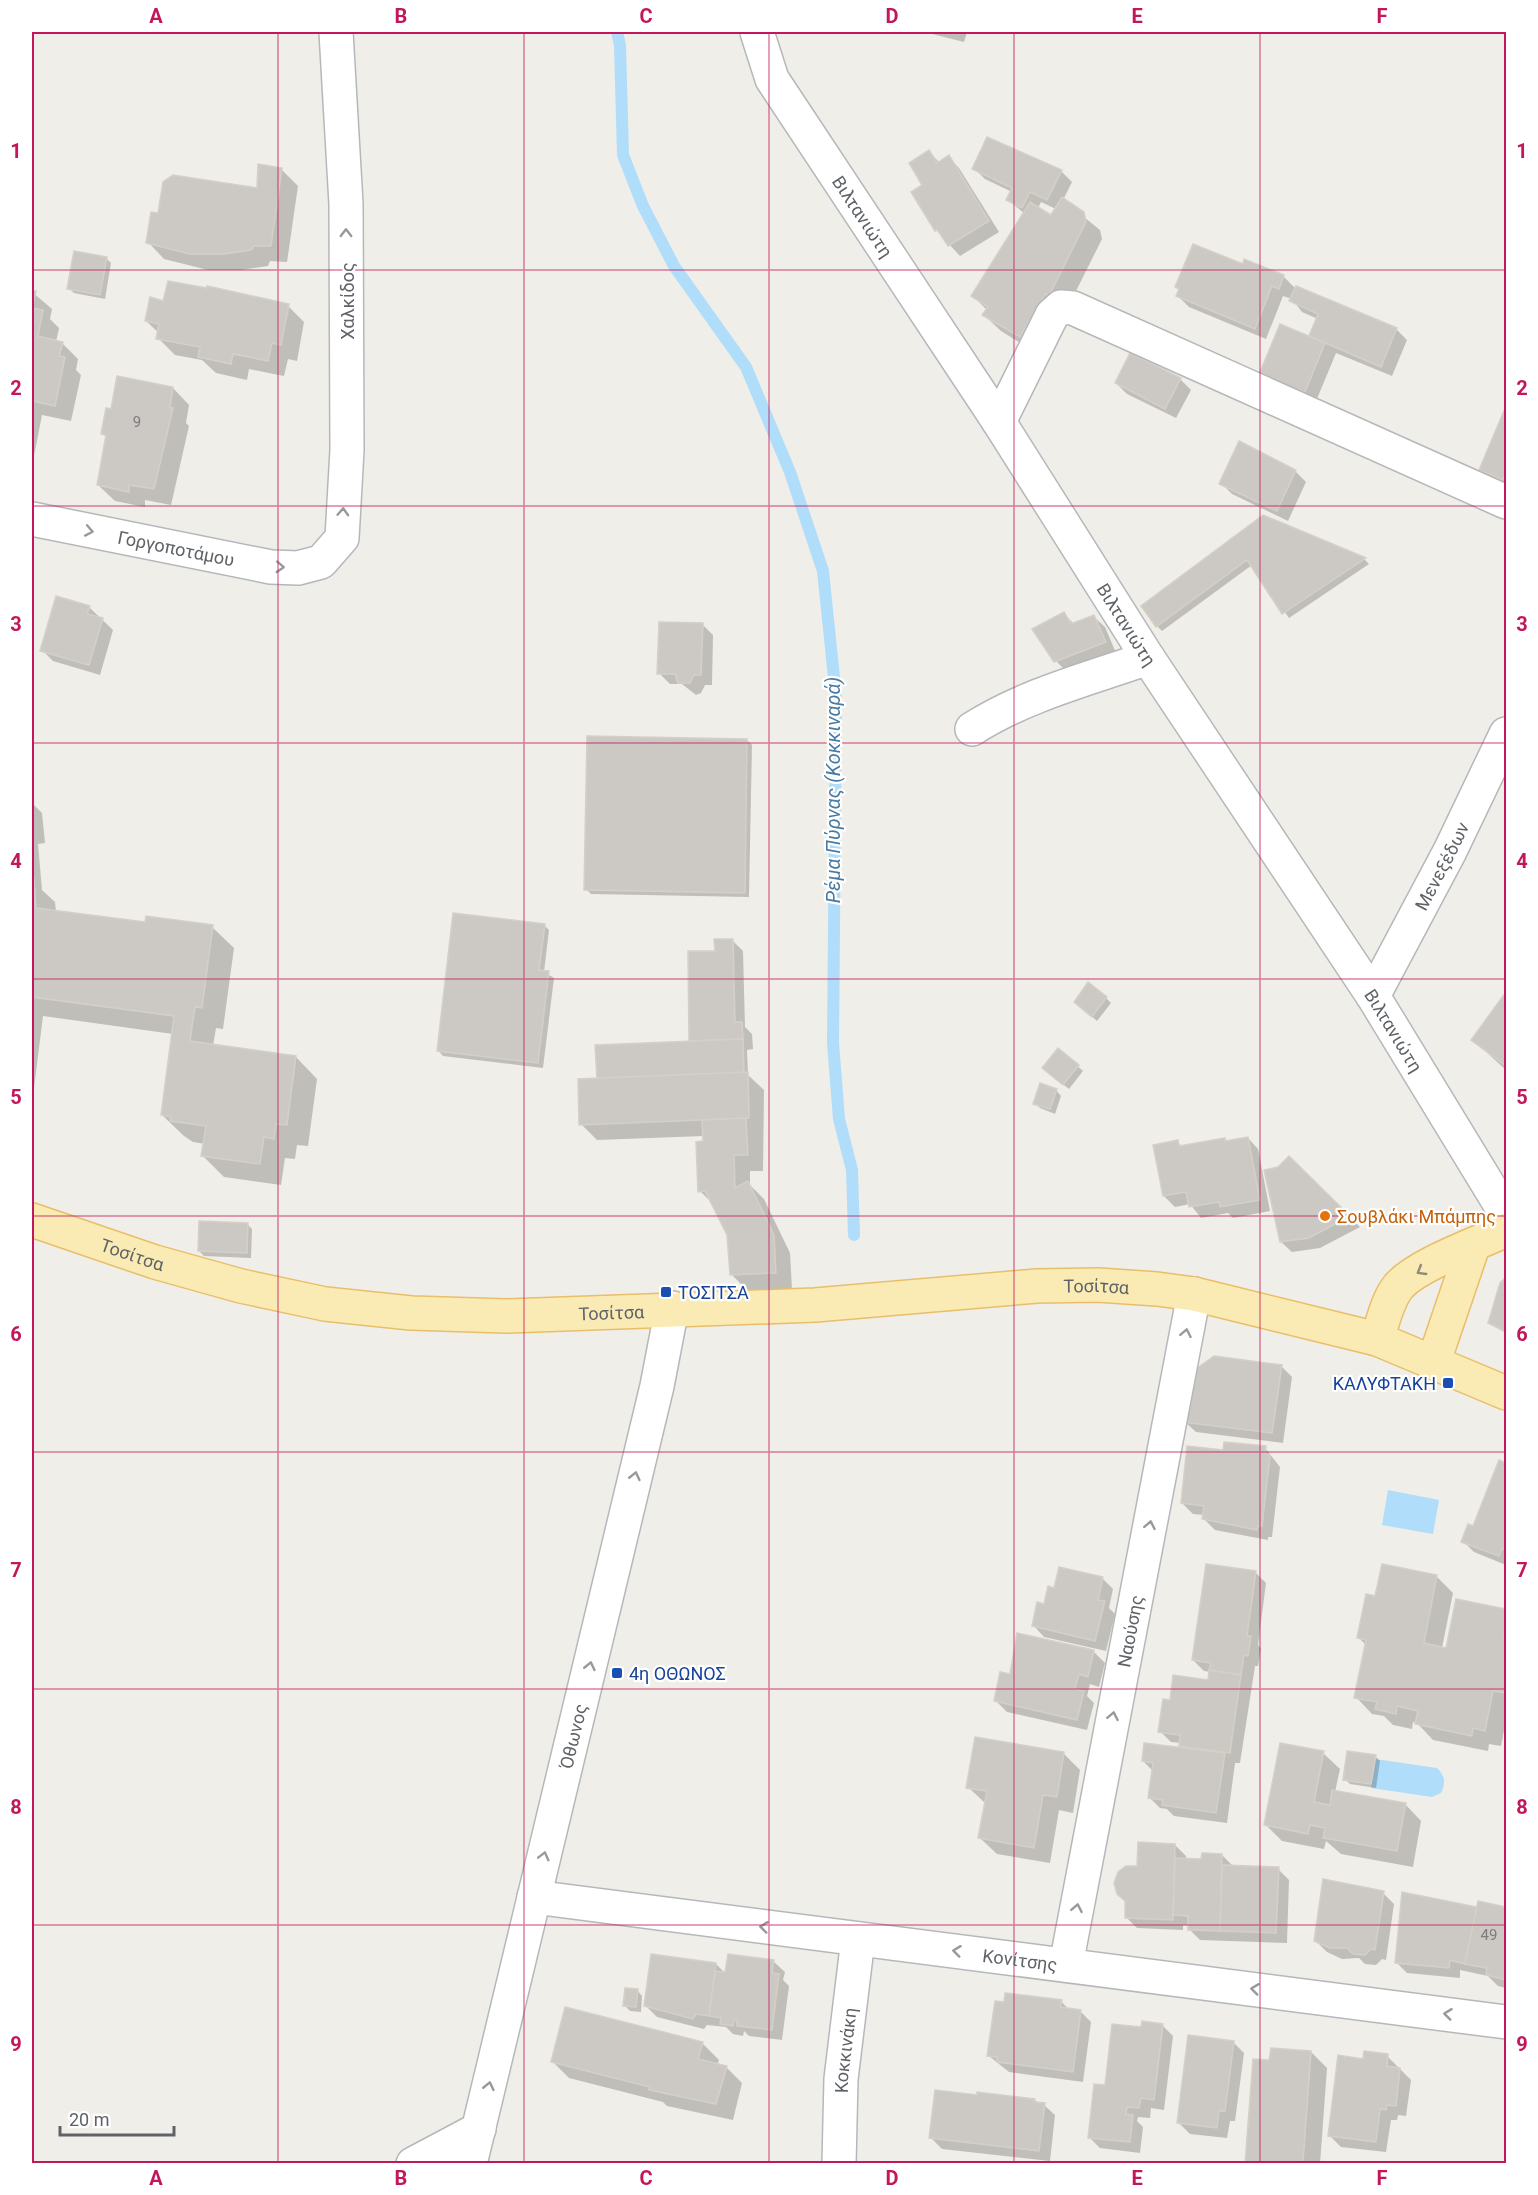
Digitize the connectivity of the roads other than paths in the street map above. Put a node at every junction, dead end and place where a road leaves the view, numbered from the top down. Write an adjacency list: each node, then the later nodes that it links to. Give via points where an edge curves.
1 (336, 32): 6 (street, Χαλκίδος, one-way to 1, via 342,538 347,450 346,204)
2 (757, 32): 3 (street, Βιλτανιώτη, via 772,80)
3 (999, 422): 4 (street, via 1052,315 1060,307 1073,308); 7 (street, Βιλτανιώτη)
4 (1506, 502)
5 (32, 519): 6 (street, Γοργοποτάμου, one-way to 6, via 271,567 298,568)
6 (321, 562)
7 (1148, 658): 8 (street, via 1023,702); 10 (street, Βιλτανιώτη)
8 (972, 729)
9 (1506, 734): 10 (street, Μενεξέδων, via 1450,851)
10 (1373, 996): 11 (street, Βιλτανιώτη)
11 (1506, 1214)
12 (32, 1220): 16 (main road, Τοσίτσα, via 155,1262 325,1304 411,1313 506,1316)
13 (1506, 1230): 14 (main road)
14 (1473, 1246): 17 (main road, one-way to 17, via 1400,1285 1391,1298); 18 (main road)
15 (1194, 1294): 16 (main road, Τοσίτσα, via 1098,1285 1036,1286 815,1305); 17 (main road, Τοσίτσα); 22 (street, Ναούσης, one-way to 15)
16 (672, 1308): 20 (street, Όθωνος, one-way to 16, via 657,1386)
17 (1377, 1340): 18 (main road, Τοσίτσα)
18 (1434, 1361): 19 (main road, Τοσίτσα)
19 (1506, 1393)
20 (534, 1897): 21 (street, Κονίτσης, one-way to 20); 24 (street, Όθωνος, one-way to 20)
21 (858, 1939): 22 (street, Κονίτσης, one-way to 21); 27 (street, Κοκκινάκη, via 841,2079)
22 (1066, 1965): 23 (street, Κονίτσης, one-way to 22)
23 (1506, 2022)
24 (479, 2129): 25 (street); 26 (street, Όθωνος)
25 (412, 2163)
26 (470, 2163)
27 (839, 2163)

